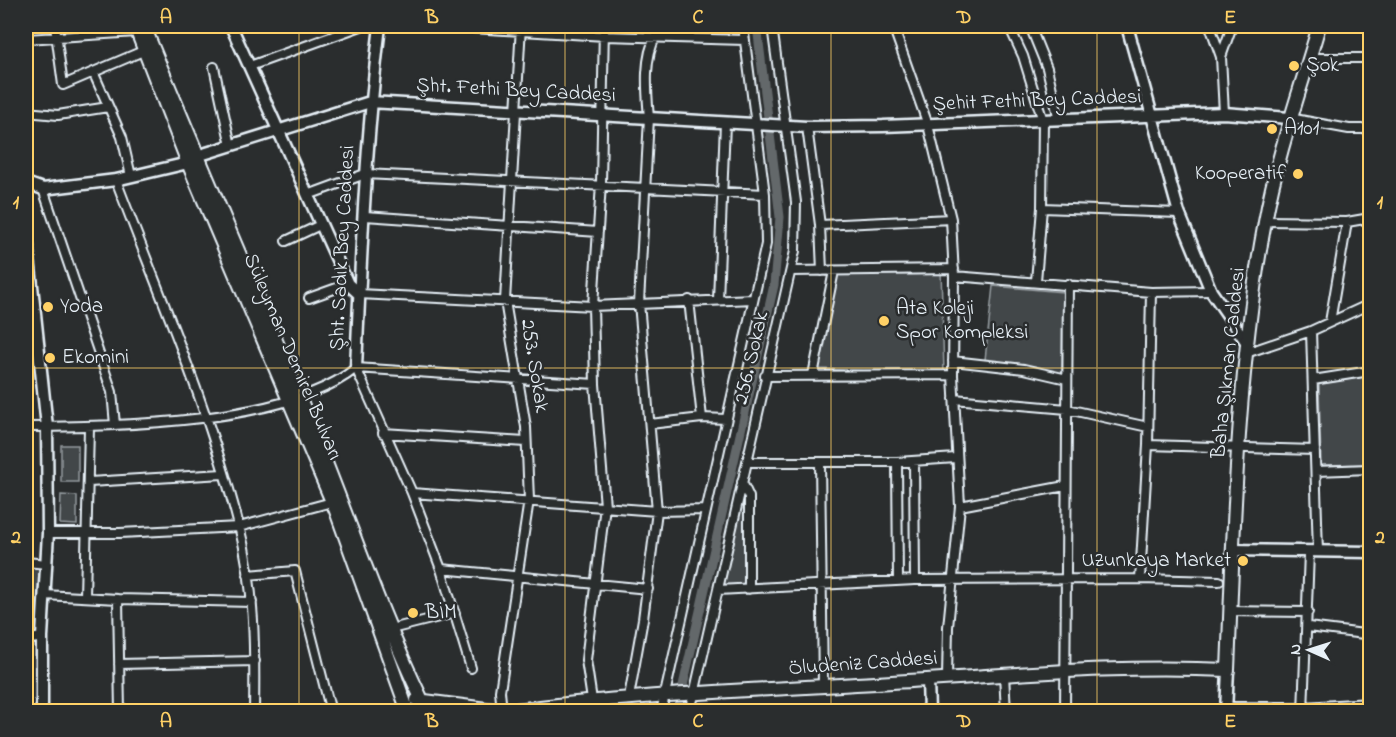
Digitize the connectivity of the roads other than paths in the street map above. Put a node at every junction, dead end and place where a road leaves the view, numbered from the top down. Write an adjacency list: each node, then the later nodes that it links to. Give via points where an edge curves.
1 (55, 26): 22 (street)
2 (231, 26): 28 (street)
3 (361, 26): 28 (street)
4 (380, 26): 31 (street, Şht. Sadık Bey Caddesi)
5 (438, 26): 16 (street)
6 (604, 26): 19 (street)
7 (744, 26): 23 (street, 256. Sokak)
8 (772, 26): 44 (street, 256. Sokak)
9 (910, 26): 18 (street)
10 (1009, 26): 40 (street)
11 (1032, 26): 41 (street)
12 (1127, 26): 37 (street)
13 (1210, 26): 25 (street)
14 (1232, 26): 25 (street)
15 (1319, 26): 26 (main road, Baha Şıkman Caddesi)
16 (521, 27): 19 (street); 33 (street, 253. Sokak)
17 (139, 28): 22 (street); 24 (main road, Süleyman Demirel Bulvarı); 50 (main road, Süleyman Demirel Bulvarı)
18 (895, 29): 45 (street)
19 (604, 36): 20 (street); 36 (street)
20 (656, 36): 23 (street); 38 (street, via 651,46 647,91)
21 (26, 39): 22 (street)
22 (57, 39): 30 (street, via 63,85)
23 (745, 40): 43 (street, 256. Sokak)
24 (143, 51): 30 (street); 50 (main road, Süleyman Demirel Bulvarı)
25 (1221, 57): 35 (street)
26 (1310, 58): 27 (street); 39 (main road, Baha Şıkman Caddesi)
27 (1371, 58)
28 (249, 66): 48 (street)
29 (214, 67): 49 (street)
30 (94, 74): 32 (street)
31 (370, 102): 33 (street, Şht. Fethi Bey Caddesi); 48 (street, Şht. Fethi Bey Caddesi); 51 (street, Şht. Sadık Bey Caddesi)
32 (108, 107): 34 (street, via 58,115); 52 (street, via 122,137)
33 (518, 109): 36 (street, Şht. Fethi Bey Caddesi); 53 (street, 253. Sokak)
34 (26, 112)
35 (1224, 113): 37 (street, Şehit Fethi Bey Caddesi); 39 (street, Şehit Fethi Bey Caddesi)
36 (603, 115): 38 (street, Şht. Fethi Bey Caddesi); 56 (street)
37 (1153, 117): 41 (street, Şehit Fethi Bey Caddesi); 63 (street)
38 (649, 118): 42 (street, Şht. Fethi Bey Caddesi); 57 (street)
39 (1289, 118): 47 (street); 67 (main road, Baha Şıkman Caddesi)
40 (1043, 120): 41 (street, Şehit Fethi Bey Caddesi); 45 (street, Şehit Fethi Bey Caddesi); 62 (street)
41 (1059, 120)
42 (725, 123): 43 (street, Şht. Fethi Bey Caddesi); 59 (street)
43 (756, 124): 44 (street, Şht. Fethi Bey Caddesi); 60 (street, 256. Sokak)
44 (786, 125): 46 (street, Şehit Fethi Bey Caddesi); 76 (street, 256. Sokak, via 797,230)
45 (928, 125): 46 (street, Şehit Fethi Bey Caddesi); 66 (street)
46 (807, 127): 71 (street)
47 (1371, 129)
48 (278, 132): 49 (street, Şht. Fethi Bey Caddesi); 61 (street)
49 (231, 146): 50 (street, Şht. Fethi Bey Caddesi)
50 (193, 160): 52 (street, Şht. Fethi Bey Caddesi); 111 (main road, Süleyman Demirel Bulvarı)
51 (365, 174): 53 (street); 61 (street); 64 (street, Şht. Sadık Bey Caddesi)
52 (131, 176): 54 (street, Şht. Fethi Bey Caddesi)
53 (512, 179): 56 (street); 69 (street, 253. Sokak)
54 (116, 180): 58 (street, Şht. Fethi Bey Caddesi); 113 (street)
55 (26, 183): 58 (street)
56 (601, 184): 57 (street); 73 (street)
57 (646, 187): 59 (street); 92 (street)
58 (43, 189): 117 (street, via 112,392)
59 (721, 193): 60 (street); 89 (street)
60 (765, 194): 87 (street, 256. Sokak, via 766,244)
61 (308, 195): 70 (street)
62 (1042, 208): 63 (street); 80 (street)
63 (1179, 213): 84 (street)
64 (365, 216): 69 (street); 85 (street, Şht. Sadık Bey Caddesi)
65 (1371, 218): 68 (street)
66 (951, 219): 71 (street); 79 (street)
67 (1265, 221): 68 (street); 99 (main road, Baha Şıkman Caddesi)
68 (1347, 222): 95 (street)
69 (509, 224): 73 (street); 90 (street, 253. Sokak)
70 (320, 225): 74 (street); 81 (street)
71 (820, 225): 77 (street)
72 (26, 229): 75 (street)
73 (598, 232): 94 (street)
74 (286, 241)
75 (27, 261): 91 (street)
76 (791, 271): 77 (street); 105 (street, 256. Sokak)
77 (822, 271): 78 (street)
78 (834, 271): 79 (street); 103 (street)
79 (954, 272): 80 (street); 100 (street)
80 (1036, 281): 82 (street)
81 (348, 284): 85 (street); 86 (street)
82 (1068, 284): 83 (street); 106 (street)
83 (1151, 291): 84 (street); 120 (street)
84 (1211, 291): 99 (street)
85 (359, 294): 90 (street); 101 (street, Şht. Sadık Bey Caddesi)
86 (309, 298)
87 (753, 299): 89 (street); 115 (street, 256. Sokak)
88 (688, 300): 89 (street); 92 (street); 114 (street)
89 (718, 300)
90 (505, 301): 94 (street); 108 (street, 253. Sokak)
91 (30, 302): 98 (street)
92 (639, 303): 94 (street); 116 (street)
93 (1371, 304): 95 (street)
94 (593, 306): 109 (street)
95 (1330, 322): 96 (street)
96 (1311, 331): 99 (street); 107 (street)
97 (26, 346): 98 (street)
98 (37, 346): 119 (street)
99 (1246, 348): 125 (main road, Baha Şıkman Caddesi)
100 (953, 361): 104 (street); 106 (street, via 1024,369)
101 (356, 368): 108 (street); 111 (street, via 342,379); 122 (street, Şht. Sadık Bey Caddesi)
102 (1371, 371): 107 (street)
103 (813, 375): 104 (street); 105 (street)
104 (953, 375): 110 (street)
105 (765, 376): 129 (street, 256. Sokak)
106 (1067, 379): 112 (street)
107 (1313, 380): 126 (street)
108 (519, 381): 109 (street); 123 (street, 253. Sokak)
109 (595, 384): 141 (street)
110 (954, 399): 112 (street); 127 (street)
111 (294, 400): 113 (street); 140 (main road, Süleyman Demirel Bulvarı); 175 (main road, Süleyman Demirel Bulvarı)
112 (1067, 409): 120 (street); 137 (street)
113 (205, 416): 117 (street); 134 (street)
114 (702, 418): 115 (street); 116 (street)
115 (726, 419): 143 (street, 256. Sokak)
116 (650, 424): 144 (street)
117 (115, 425): 121 (street)
118 (26, 427): 119 (street)
119 (47, 427): 121 (street); 146 (street)
120 (1148, 427): 124 (street)
121 (89, 428): 135 (street)
122 (383, 433): 123 (street); 138 (street, Şht. Sadık Bey Caddesi)
123 (526, 442): 139 (street, 253. Sokak)
124 (1148, 445): 125 (street); 157 (street)
125 (1239, 446): 126 (street); 148 (main road, Baha Şıkman Caddesi)
126 (1315, 450): 133 (street)
127 (956, 458): 128 (street); 142 (street)
128 (914, 460): 131 (street); 158 (street)
129 (747, 462): 130 (street); 136 (street, 256. Sokak)
130 (820, 462): 131 (street); 163 (street)
131 (897, 462): 162 (street)
132 (1371, 469): 133 (street)
133 (1316, 471): 149 (street)
134 (223, 474): 135 (street); 145 (street)
135 (88, 482): 147 (street)
136 (742, 482): 165 (street, via 749,497); 166 (street, 256. Sokak)
137 (1065, 486): 142 (street); 156 (street)
138 (411, 494): 139 (street); 153 (street, Şht. Sadık Bey Caddesi)
139 (529, 500): 141 (street); 155 (street, 253. Sokak)
140 (333, 502): 145 (street); 196 (main road, Süleyman Demirel Bulvarı)
141 (605, 506): 144 (street); 161 (street)
142 (960, 506): 159 (street)
143 (706, 510): 144 (street); 188 (street, 256. Sokak)
144 (657, 511): 164 (street)
145 (239, 527): 147 (street); 154 (street)
146 (48, 533): 147 (street); 152 (street)
147 (88, 533): 168 (street)
148 (1233, 550): 149 (street); 171 (main road, Baha Şıkman Caddesi)
149 (1314, 552): 150 (street); 172 (street)
150 (1371, 552)
151 (26, 562): 152 (street)
152 (46, 564): 167 (street)
153 (441, 569): 155 (street); 173 (street, Şht. Sadık Bey Caddesi)
154 (248, 575): 170 (street); 200 (street, via 295,571)
155 (520, 575): 161 (street); 201 (street, 253. Sokak, via 500,691)
156 (1066, 578): 157 (street); 159 (street); 182 (street)
157 (1140, 579): 160 (street)
158 (915, 580): 159 (street); 162 (street)
159 (955, 580): 185 (street, via 948,627)
160 (1219, 581)
161 (595, 582): 164 (street); 191 (street, via 586,660)
162 (898, 582): 163 (street)
163 (821, 587): 165 (street); 187 (street)
164 (648, 589): 190 (street)
165 (749, 589): 166 (street)
166 (718, 590): 189 (street, 256. Sokak)
167 (44, 595): 168 (street); 177 (street)
168 (85, 597): 169 (street)
169 (118, 599): 170 (street); 180 (street)
170 (252, 602): 179 (street)
171 (1230, 611): 172 (street); 183 (main road, Baha Şıkman Caddesi)
172 (1308, 612): 174 (street)
173 (455, 613): 175 (street); 181 (street, Şht. Sadık Bey Caddesi)
174 (1308, 627): 176 (street); 195 (street)
175 (391, 629): 193 (main road, Süleyman Demirel Bulvarı)
176 (1364, 634)
177 (42, 637): 178 (street); 197 (street)
178 (26, 640)
179 (255, 661): 180 (street); 199 (street)
180 (119, 664): 198 (street)
181 (471, 668)
182 (1065, 670): 183 (main road, Öludeniz Caddesi); 184 (main road, Öludeniz Caddesi); 206 (street)
183 (1228, 670): 194 (street, Baha Şıkman Caddesi)
184 (1004, 674): 185 (main road, Öludeniz Caddesi); 205 (street)
185 (947, 678): 186 (main road, Öludeniz Caddesi)
186 (928, 680): 187 (main road, Öludeniz Caddesi); 204 (street)
187 (823, 686): 189 (main road, Öludeniz Caddesi)
188 (669, 695): 189 (main road, Öludeniz Caddesi); 190 (main road, Öludeniz Caddesi); 202 (street, 256. Sokak)
189 (691, 695): 203 (street, 256. Sokak)
190 (629, 697): 191 (main road, Öludeniz Caddesi)
191 (592, 700): 201 (main road, Öludeniz Caddesi)
192 (1371, 703): 195 (street)
193 (428, 705): 196 (main road, via 411,702); 201 (main road, Öludeniz Caddesi)
194 (1226, 709): 195 (street)
195 (1304, 709)
196 (403, 710)
197 (42, 711)
198 (120, 711)
199 (254, 711)
200 (331, 711)
201 (502, 711)
202 (661, 711)
203 (690, 711)
204 (928, 711)
205 (1006, 711)
206 (1065, 711)

